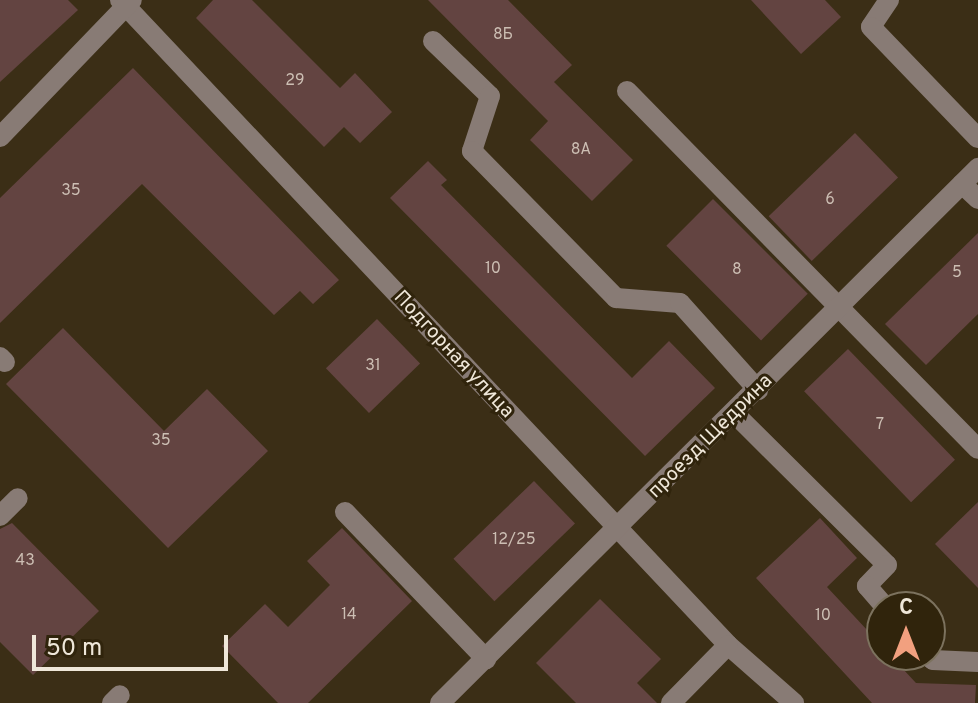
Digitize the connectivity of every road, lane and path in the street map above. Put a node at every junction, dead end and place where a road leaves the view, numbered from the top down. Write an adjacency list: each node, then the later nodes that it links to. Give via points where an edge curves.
1 (889, 0): 6 (street, via 871,27)
2 (126, 2): 5 (street); 17 (street, Подгорная улица)
3 (433, 41): 11 (street, via 490,96 472,151 616,298 680,303)
4 (627, 91): 10 (street)
5 (0, 137)
6 (978, 138)
7 (978, 168): 8 (street, проезд Щедрина)
8 (962, 184): 9 (street); 10 (street, проезд Щедрина)
9 (978, 199)
10 (838, 309): 11 (street, проезд Щедрина); 13 (street)
11 (758, 390): 12 (street, проезд Щедрина)
12 (735, 414): 17 (street, проезд Щедрина); 18 (street, via 887,565 867,586)
13 (978, 449)
14 (18, 498): 16 (street)
15 (345, 512): 20 (street)
16 (0, 516)
17 (619, 531): 19 (street, Подгорная улица); 20 (street, проезд Щедрина)
18 (871, 591)
19 (728, 645): 24 (street); 25 (street, Подгорная улица)
20 (486, 659): 23 (street, проезд Щедрина)
21 (946, 661): 22 (street)
22 (978, 662)
23 (440, 703)
24 (671, 703)
25 (794, 703)

